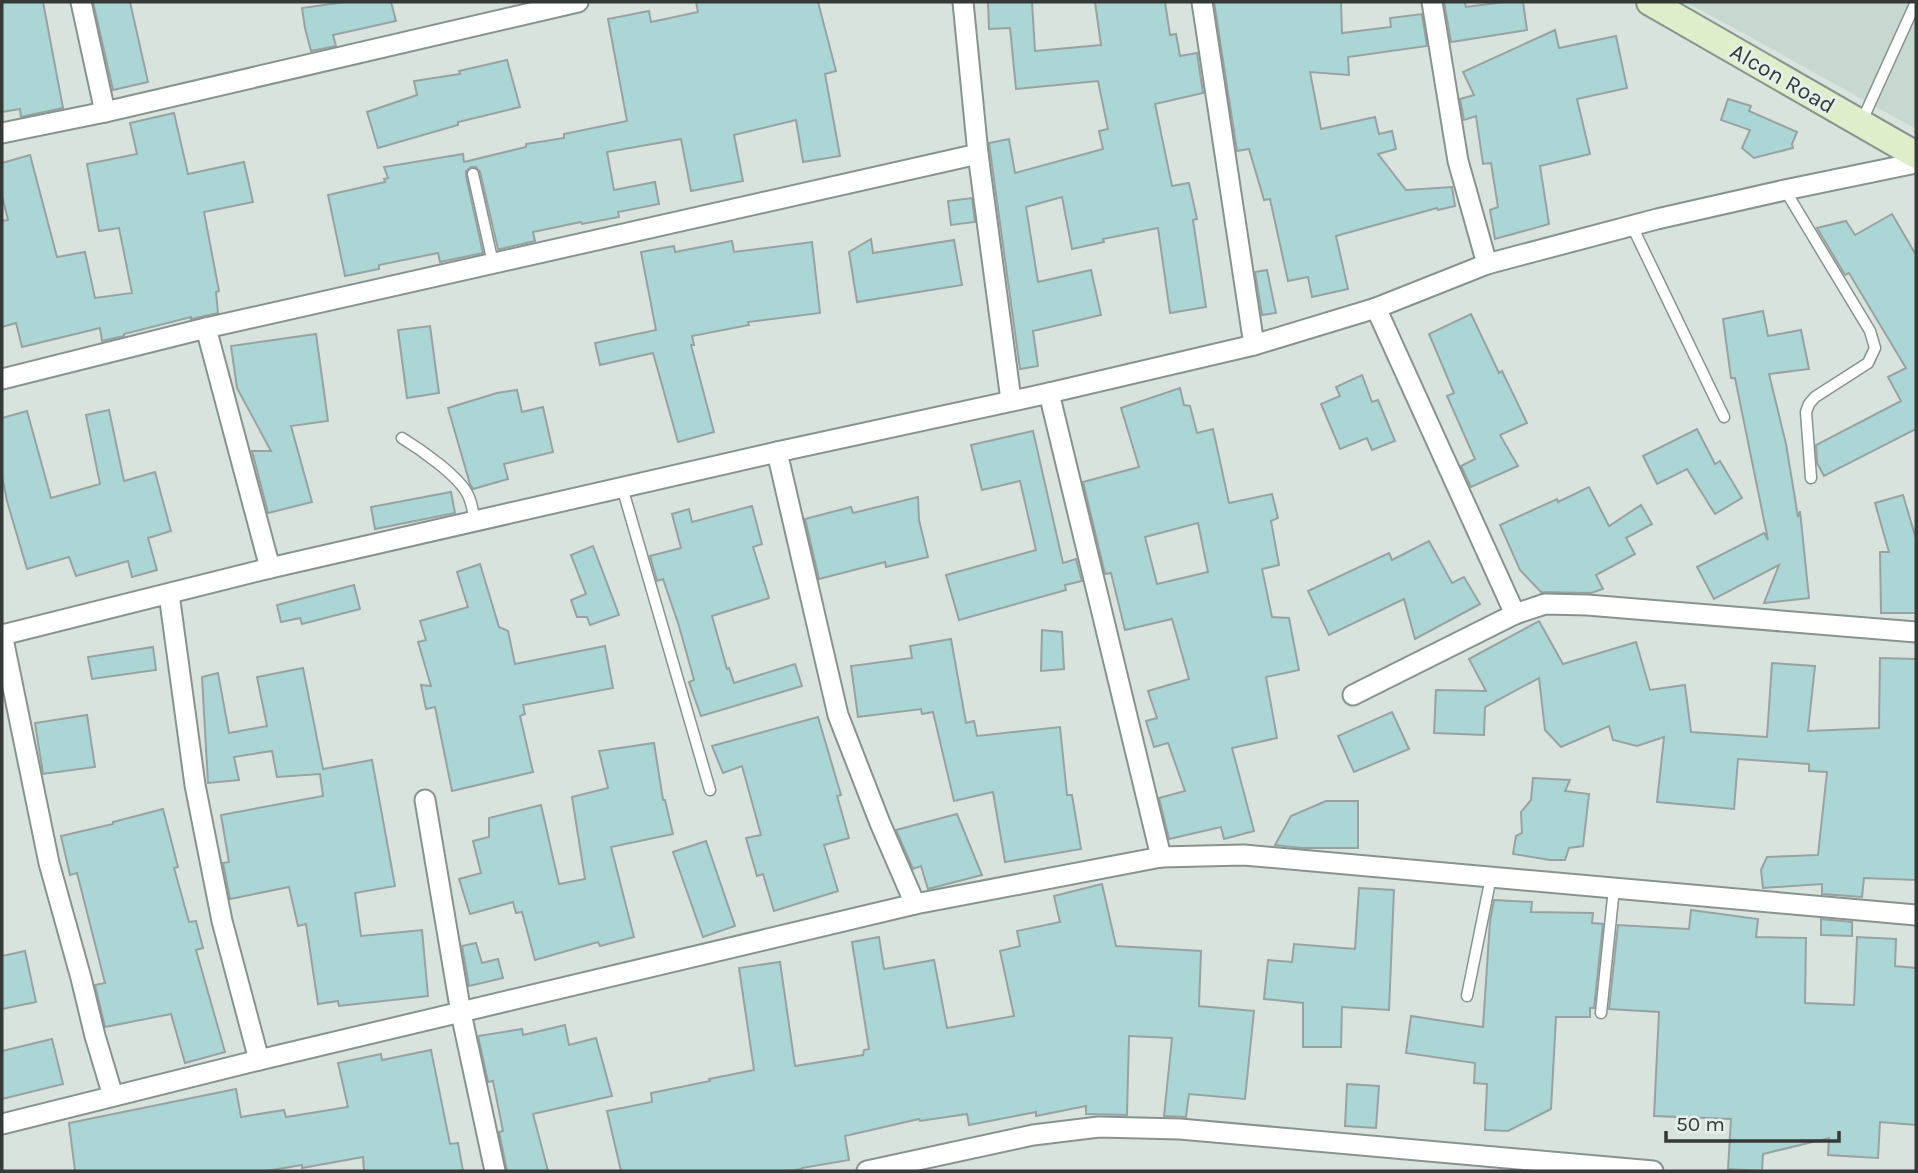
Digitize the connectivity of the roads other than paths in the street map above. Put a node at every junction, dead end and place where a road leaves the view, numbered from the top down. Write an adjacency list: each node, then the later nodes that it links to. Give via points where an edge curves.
1 (81, 2): 8 (street)
2 (578, 2): 8 (street)
3 (963, 2): 11 (street)
4 (1202, 2): 21 (street)
5 (1432, 2): 18 (street, via 1458,161)
6 (1650, 2): 9 (main road, Alcon Road)
7 (1916, 2): 9 (lane)
8 (104, 112): 10 (street)
9 (1861, 124): 12 (main road, Alcon Road)
10 (2, 134)
11 (978, 154): 17 (street); 24 (street)
12 (1916, 155)
13 (1916, 163): 15 (street)
14 (473, 174): 17 (lane)
15 (1784, 190): 16 (street); 28 (lane, via 1870,331 1875,348 1868,363 1808,404)
16 (1632, 226): 18 (street); 25 (lane)
17 (493, 263): 20 (street)
18 (1487, 264): 19 (street)
19 (1376, 308): 21 (street); 33 (street)
20 (206, 328): 22 (street); 31 (street)
21 (1254, 345): 23 (street)
22 (2, 379)
23 (1049, 393): 24 (street); 39 (street)
24 (1011, 400): 27 (street)
25 (1724, 417)
26 (402, 438): 30 (lane, via 459,481 469,495)
27 (778, 452): 29 (street); 42 (street, via 838,715)
28 (1811, 478)
29 (622, 487): 30 (street); 37 (lane)
30 (475, 521): 31 (street)
31 (270, 568): 32 (street)
32 (169, 594): 35 (street); 47 (street, via 195,785 222,921)
33 (1515, 614): 34 (street, via 1545,604 1578,604); 36 (street)
34 (1916, 632)
35 (2, 634): 48 (street, via 49,863)
36 (1353, 695)
37 (710, 790)
38 (425, 800): 45 (street)
39 (1161, 857): 40 (street, via 1244,855); 42 (street)
40 (1491, 877): 41 (street); 44 (lane)
41 (1614, 888): 43 (street); 46 (lane)
42 (915, 904): 45 (street)
43 (1916, 915)
44 (1467, 996)
45 (461, 1013): 47 (street); 51 (street)
46 (1601, 1013)
47 (259, 1060): 48 (street)
48 (113, 1096): 49 (street)
49 (2, 1124)
50 (1529, 1166): 52 (street, via 1181,1129 1099,1127 1034,1135); 53 (street)
51 (495, 1171)
52 (866, 1171)
53 (1653, 1171)

